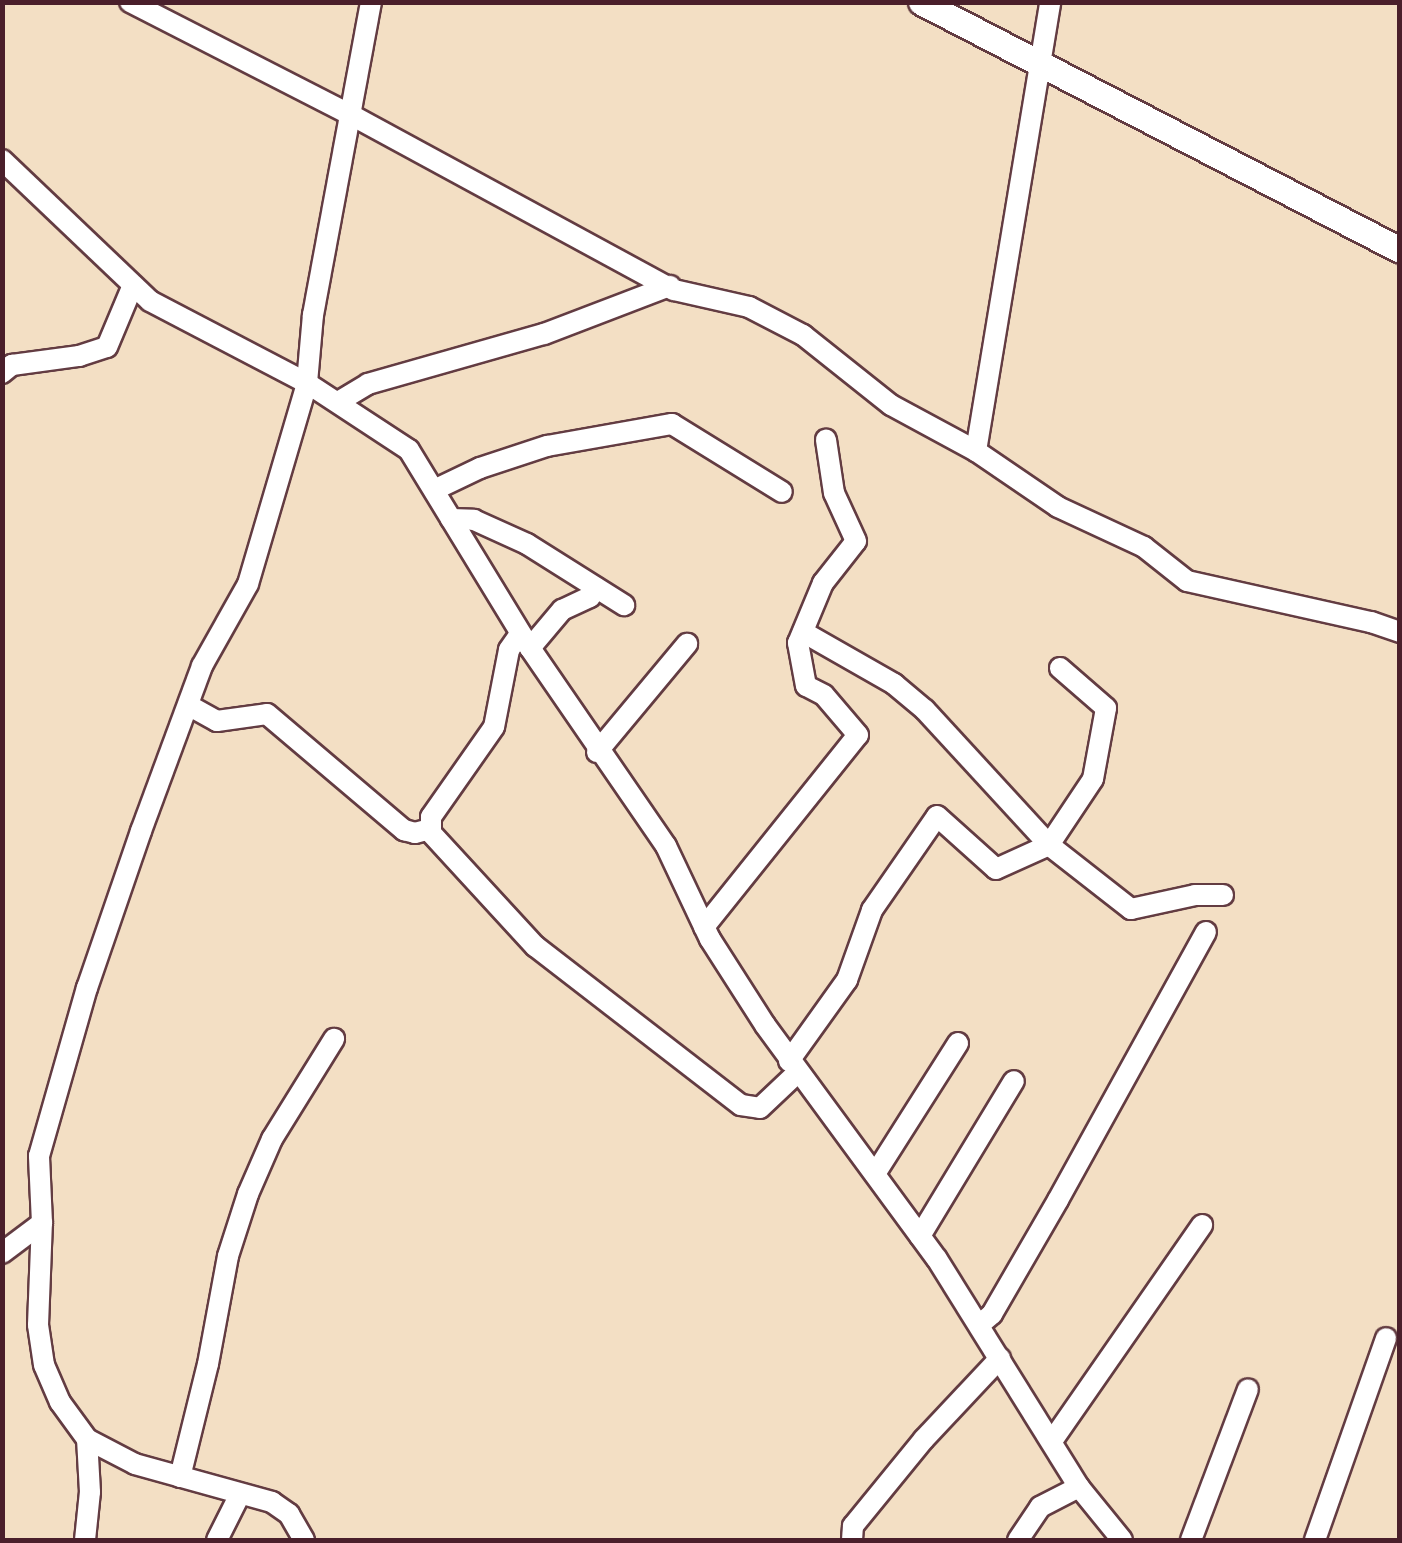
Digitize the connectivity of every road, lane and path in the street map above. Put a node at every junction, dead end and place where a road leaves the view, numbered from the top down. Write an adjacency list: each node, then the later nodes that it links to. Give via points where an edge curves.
1 (130, 2): 6 (street)
2 (371, 2): 6 (street)
3 (921, 2): 5 (main road)
4 (1050, 2): 5 (street)
5 (1039, 62): 8 (main road); 15 (street)
6 (353, 116): 10 (street); 12 (street, via 313,315)
7 (2, 160): 9 (street)
8 (1400, 250)
9 (133, 285): 11 (street, via 107,347 12,365); 12 (street, via 150,302)
10 (670, 286): 13 (street, via 544,334 368,384); 15 (street, via 749,307 803,335 891,405)
11 (2, 373)
12 (307, 383): 13 (street); 26 (street, via 248,584 202,666)
13 (338, 402): 16 (street, via 409,450)
14 (826, 440): 21 (street, via 834,494 856,542 823,584)
15 (976, 451): 22 (street, via 1058,507 1144,547 1186,581)
16 (434, 490): 17 (street, via 547,446 672,424); 18 (street)
17 (782, 492)
18 (451, 519): 19 (street, via 474,520 526,544); 23 (street)
19 (596, 588): 20 (street); 23 (street)
20 (624, 605)
21 (803, 632): 29 (street, via 894,684 925,710); 31 (street, via 798,643 806,686 824,695 858,735)
22 (1400, 632)
23 (525, 641): 27 (street); 28 (street, via 507,657 494,727 430,817)
24 (687, 644): 27 (street)
25 (1060, 668): 29 (street, via 1106,708 1093,779)
26 (188, 706): 28 (street, via 217,721 267,714 404,830); 38 (street, via 55,1093 39,1156)
27 (598, 752): 31 (street, via 666,846)
28 (430, 829): 35 (street, via 535,946 742,1104 760,1108)
29 (1049, 845): 30 (street, via 1131,909 1195,894); 35 (street, via 996,869 937,816 872,910 847,980)
30 (1223, 895)
31 (704, 927): 35 (street)
32 (1206, 932): 42 (street, via 1058,1200)
33 (334, 1039): 48 (street, via 272,1139 248,1194)
34 (958, 1043): 37 (street)
35 (793, 1067): 37 (street)
36 (1014, 1081): 40 (street)
37 (875, 1174): 40 (street)
38 (42, 1223): 41 (street); 46 (street, via 38,1325 44,1366)
39 (1202, 1225): 47 (street)
40 (920, 1236): 42 (street)
41 (2, 1253)
42 (980, 1325): 44 (street)
43 (1386, 1338): 58 (street)
44 (1000, 1358): 47 (street); 54 (street, via 853,1526)
45 (1248, 1389): 57 (street)
46 (87, 1439): 48 (street); 52 (street)
47 (1052, 1441): 49 (street)
48 (180, 1477): 50 (street)
49 (1078, 1487): 55 (street, via 1040,1507); 56 (street)
50 (240, 1494): 51 (street, via 272,1502); 53 (street)
51 (303, 1539)
52 (86, 1540)
53 (218, 1540)
54 (852, 1540)
55 (1018, 1540)
56 (1122, 1540)
57 (1192, 1540)
58 (1315, 1540)

